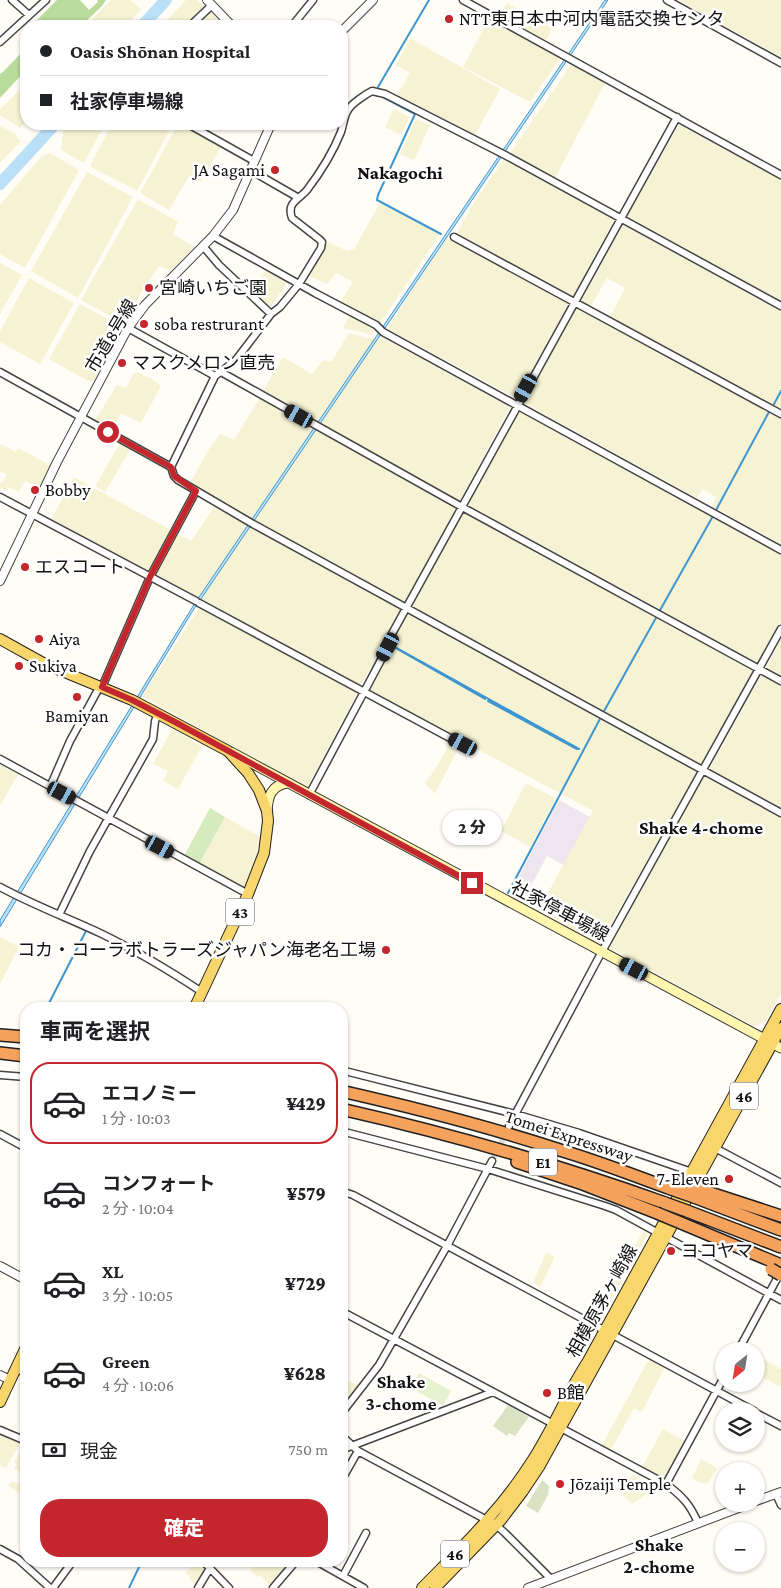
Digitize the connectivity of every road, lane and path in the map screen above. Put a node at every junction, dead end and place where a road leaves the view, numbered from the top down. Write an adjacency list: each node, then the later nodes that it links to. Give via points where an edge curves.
1 (12, 0): 8 (street)
2 (46, 0): 8 (street)
3 (313, 0): 12 (street)
4 (373, 0): 14 (street)
5 (464, 0): 18 (street)
6 (667, 0): 16 (street)
7 (210, 3): 10 (street); 11 (street)
8 (29, 16): 9 (street)
9 (25, 20)
10 (195, 20)
11 (226, 20)
12 (297, 20)
13 (20, 24): 15 (street)
14 (348, 25)
15 (0, 42)
16 (781, 62)
17 (348, 107): 26 (street, via 372,91 379,92)
18 (677, 117): 24 (street); 26 (street)
19 (199, 130): 22 (street)
20 (268, 130): 22 (street, 市道8号線)
21 (341, 130): 25 (street, via 321,169 305,192)
22 (254, 161): 23 (street, 市道8号線)
23 (250, 170): 25 (street); 27 (street, 市道8号線, via 233,210)
24 (781, 174)
25 (297, 197): 30 (street, via 291,209 292,218 319,239 322,246)
26 (621, 218): 31 (street); 32 (street)
27 (213, 236): 29 (street, 市道8号線); 30 (street)
28 (454, 237): 31 (street)
29 (203, 246): 33 (street); 34 (street, 市道8号線, via 145,305)
30 (299, 284): 33 (street); 37 (street)
31 (574, 302): 37 (street); 38 (street)
32 (781, 306)
33 (271, 314): 36 (street, via 234,360)
34 (128, 328): 36 (street); 39 (street, 市道8号線)
35 (0, 372): 39 (street)
36 (218, 374): 40 (street); 43 (street)
37 (517, 406): 43 (street); 45 (street)
38 (781, 414)
39 (81, 417): 40 (street); 44 (street, 市道8号線)
40 (171, 467): 41 (street, via 174,476)
41 (196, 491): 46 (street); 48 (street)
42 (0, 497): 44 (street)
43 (462, 507): 48 (street); 51 (street)
44 (32, 514): 46 (street); 47 (street, 市道8号線)
45 (781, 550)
46 (150, 577): 53 (street); 54 (street)
47 (0, 581)
48 (406, 609): 54 (street); 59 (street)
49 (781, 629): 51 (street)
50 (0, 639): 53 (main road, 43, via 45,664)
51 (758, 669): 52 (street); 59 (street)
52 (781, 681)
53 (101, 687): 55 (main road, 43); 62 (street, via 70,741)
54 (363, 692): 56 (street); 64 (street)
55 (158, 714): 57 (main road, 43); 67 (street, via 153,739)
56 (463, 744)
57 (228, 751): 60 (main road, 社家停車場線); 63 (main road, 43)
58 (0, 759): 62 (street)
59 (702, 770): 66 (street); 71 (street)
60 (271, 775): 61 (main road, 社家停車場線); 63 (main road, via 259,781)
61 (287, 783): 64 (main road, 社家停車場線); 65 (main road, via 271,791)
62 (50, 786): 67 (street)
63 (259, 790): 65 (main road, 43)
64 (309, 795): 71 (main road, 社家停車場線)
65 (267, 811): 69 (main road, 43, via 264,853)
66 (781, 813)
67 (108, 818): 69 (street); 70 (street)
68 (0, 887): 70 (street)
69 (248, 894): 72 (main road, 43)
70 (59, 915): 72 (street, via 136,952)
71 (602, 952): 78 (main road, 社家停車場線); 86 (street)
72 (202, 992): 73 (main road, 43)
73 (197, 1002)
74 (781, 1009): 78 (main road, 相模原茅ヶ崎線 / 46)
75 (781, 1028): 78 (main road, 相模原茅ヶ崎線 / 46)
76 (0, 1034): 77 (highway)
77 (20, 1036)
78 (773, 1044): 92 (main road, 相模原茅ヶ崎線 / 46); 95 (main road, 相模原茅ヶ崎線 / 46)
79 (0, 1053): 80 (highway)
80 (20, 1055)
81 (348, 1072): 86 (street)
82 (0, 1075): 83 (street)
83 (20, 1077)
84 (348, 1093): 98 (highway, Tomei Expressway / E1, bridge, via 456,1119)
85 (348, 1111): 88 (highway, Tomei Expressway / E1)
86 (515, 1114): 87 (street); 95 (street)
87 (509, 1126)
88 (419, 1128): 103 (highway, Tomei Expressway / E1, bridge, via 560,1167); 105 (highway, bridge, via 657,1213)
89 (348, 1133): 94 (street)
90 (0, 1134): 91 (street)
91 (20, 1145)
92 (715, 1148): 96 (street); 101 (main road, 相模原茅ヶ崎線 / 46)
93 (492, 1161): 94 (street)
94 (488, 1169): 101 (street, via 616,1210); 102 (street)
95 (692, 1172): 101 (main road, 相模原茅ヶ崎線 / 46)
96 (781, 1183)
97 (348, 1193): 102 (street)
98 (696, 1193): 99 (highway); 100 (highway, Tomei Expressway / E1)
99 (781, 1216)
100 (781, 1230)
101 (661, 1236): 107 (street); 110 (main road, 相模原茅ヶ崎線 / 46)
102 (447, 1246): 110 (street); 111 (street)
103 (781, 1247)
104 (0, 1266): 106 (street)
105 (778, 1268): 107 (street)
106 (20, 1277)
107 (769, 1294): 108 (street); 112 (street)
108 (781, 1300)
109 (348, 1315): 111 (street)
110 (608, 1332): 118 (street); 126 (main road, 相模原茅ヶ崎線 / 46)
111 (394, 1339): 119 (street); 124 (street, via 379,1365)
112 (743, 1342)
113 (20, 1360): 114 (main road)
114 (16, 1368): 115 (street); 117 (main road)
115 (20, 1370)
116 (0, 1375): 117 (street)
117 (10, 1380): 122 (main road)
118 (715, 1390)
119 (493, 1392): 126 (street); 131 (street)
120 (715, 1392): 135 (street)
121 (718, 1392): 123 (street)
122 (0, 1402)
123 (736, 1402)
124 (348, 1405)
125 (765, 1417): 127 (street)
126 (556, 1425): 135 (street); 140 (main road, 相模原茅ヶ崎線 / 46, via 528,1483)
127 (781, 1426)
128 (0, 1430): 129 (street)
129 (20, 1438)
130 (348, 1442): 131 (street)
131 (352, 1446): 132 (street); 133 (street)
132 (348, 1447)
133 (358, 1451): 134 (street); 140 (street)
134 (348, 1469)
135 (666, 1484): 141 (street, via 683,1496)
136 (778, 1493): 137 (street); 138 (street)
137 (765, 1498)
138 (781, 1505)
139 (728, 1512): 141 (street)
140 (492, 1523): 153 (street); 159 (main road, 相模原茅ヶ崎線 / 46); 160 (main road, 相模原茅ヶ崎線 / 46)
141 (698, 1523): 153 (street)
142 (366, 1533): 150 (street)
143 (0, 1549): 144 (street)
144 (20, 1561)
145 (27, 1567): 154 (street)
146 (68, 1567): 154 (street)
147 (291, 1567): 157 (street)
148 (327, 1567): 152 (street)
149 (348, 1567): 152 (street)
150 (348, 1567)
151 (210, 1568): 155 (street); 156 (street)
152 (343, 1576): 158 (street)
153 (551, 1579): 161 (street)
154 (52, 1588)
155 (198, 1588)
156 (230, 1588)
157 (273, 1588)
158 (364, 1588)
159 (422, 1588)
160 (434, 1588)
161 (528, 1588)

